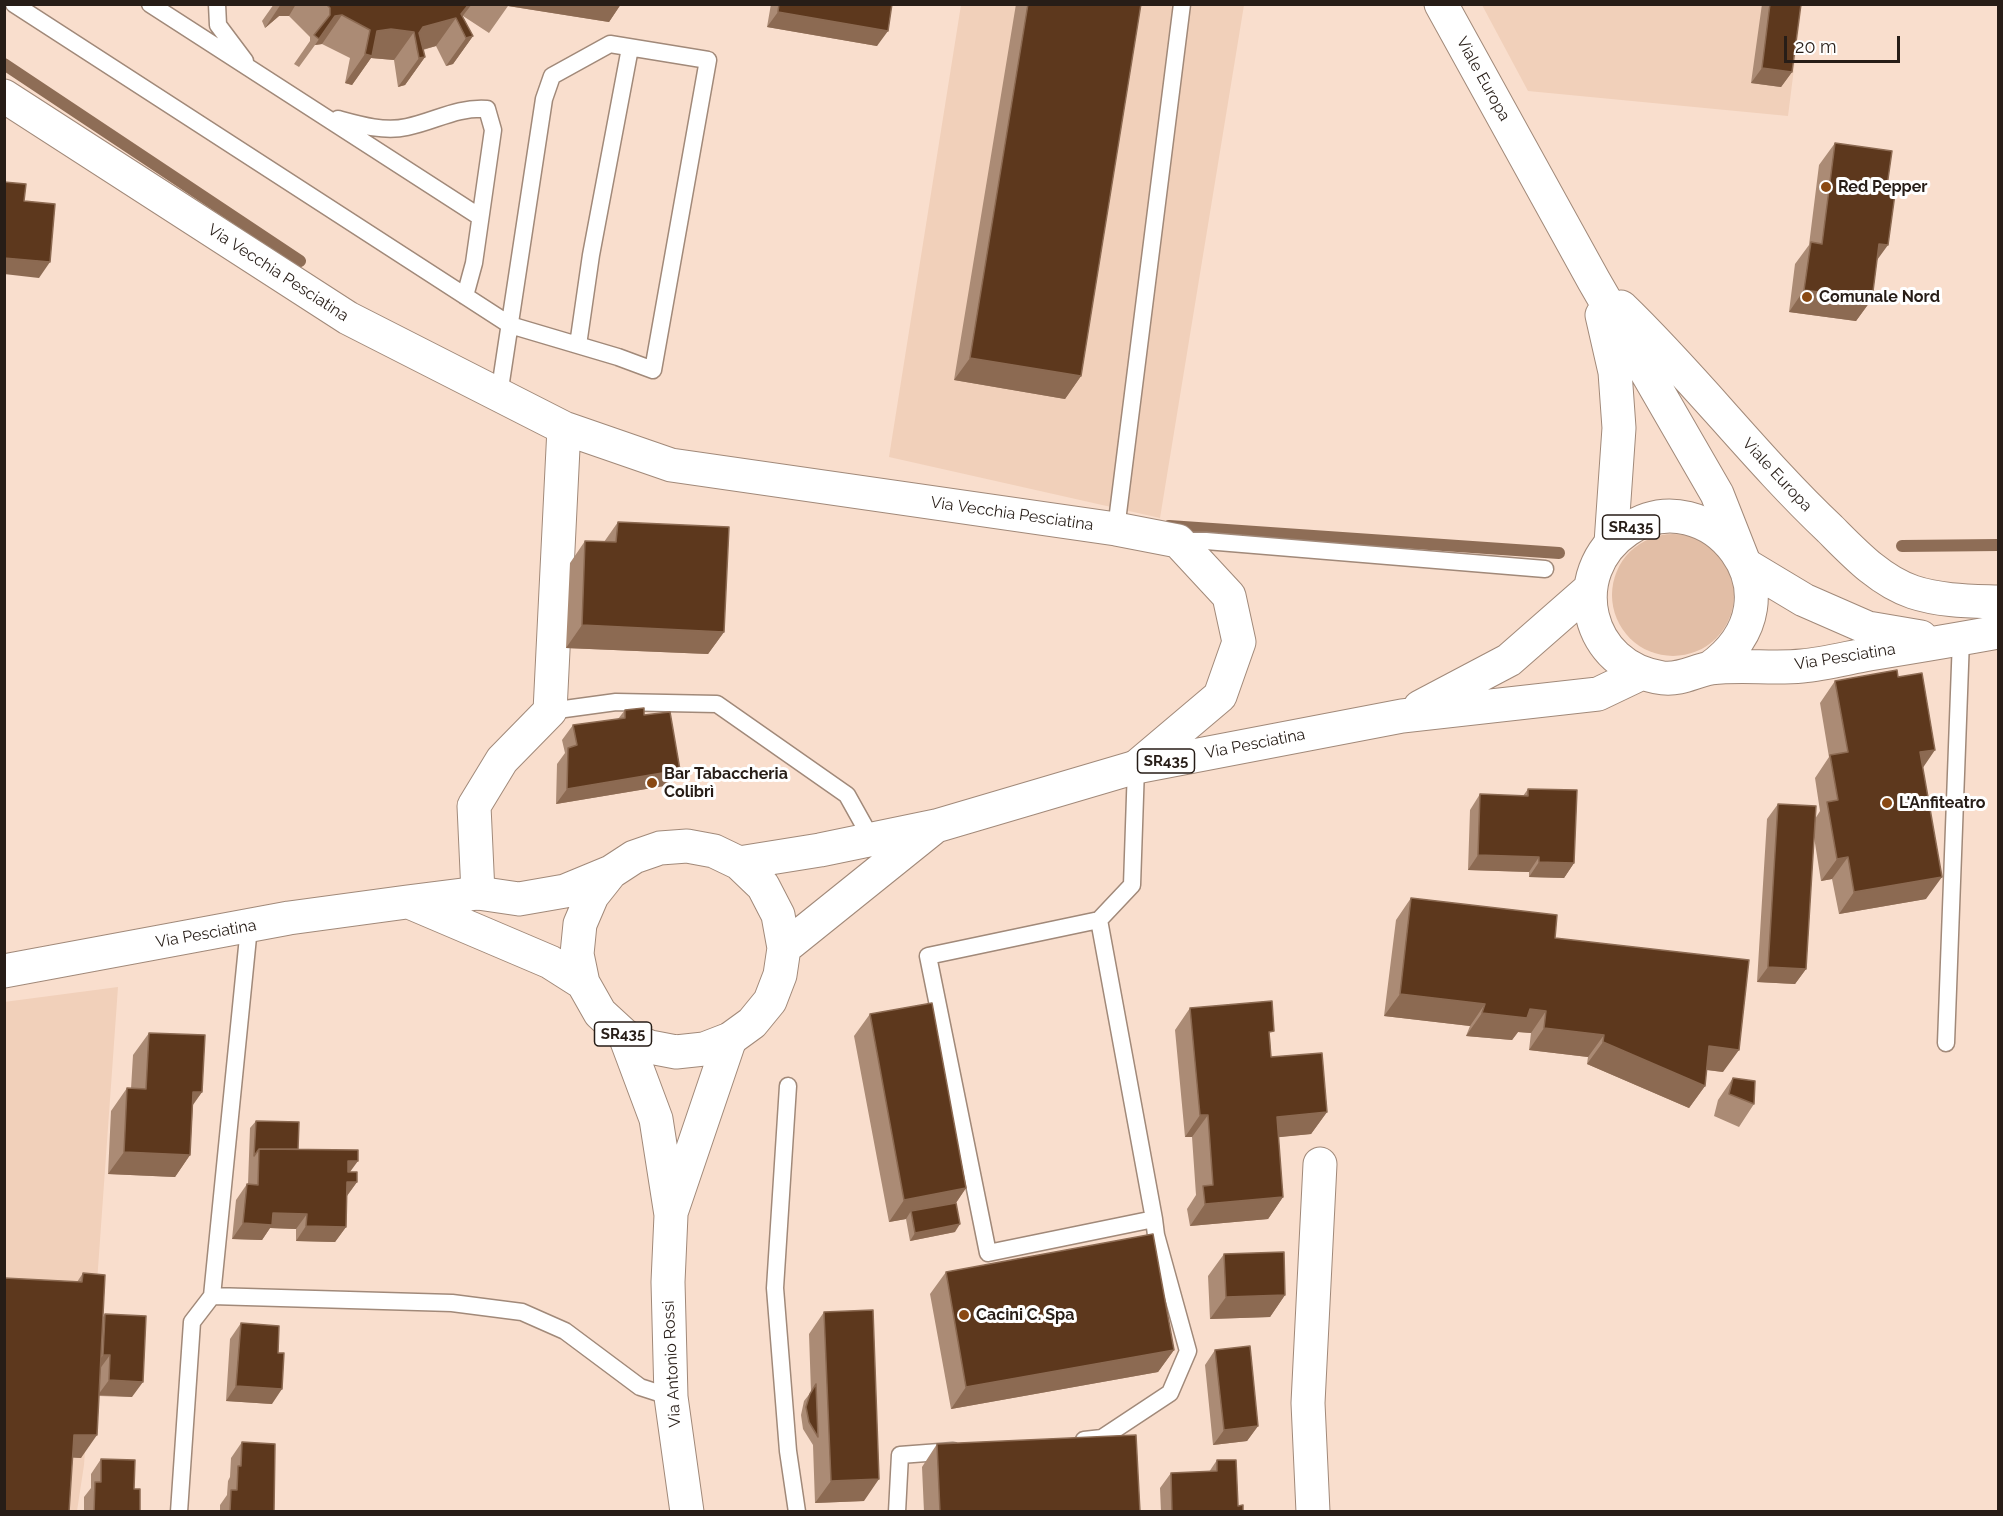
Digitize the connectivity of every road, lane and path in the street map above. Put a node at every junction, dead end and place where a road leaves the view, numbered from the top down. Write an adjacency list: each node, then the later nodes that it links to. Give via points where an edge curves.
1 (14, 4): 12 (lane)
2 (150, 4): 7 (lane)
3 (217, 4): 7 (lane, via 218,25)
4 (1182, 4): 17 (lane)
5 (1441, 4): 11 (main road, Viale Europa)
6 (630, 48): 13 (lane, via 610,44 552,76 543,99); 14 (lane); 14 (lane, via 708,60 653,370)
7 (251, 69): 9 (lane)
8 (4, 96): 15 (main road, Via Vecchia Pesciatina, via 348,318)
9 (320, 114): 10 (lane); 10 (lane, via 368,128 405,128 467,108 488,109 493,130)
10 (480, 217): 12 (lane)
11 (1594, 281): 19 (main road, Viale Europa, via 1615,372 1619,428); 20 (main road, Viale Europa, via 1717,494); 23 (main road, Viale Europa, via 1667,351 1793,494 1870,568 1912,592)
12 (465, 296): 13 (lane)
13 (510, 325): 14 (lane); 15 (lane)
14 (578, 345)
15 (500, 395): 16 (main road, Via Vecchia Pesciatina)
16 (564, 428): 17 (main road, Via Vecchia Pesciatina, via 671,465); 28 (main road)
17 (1116, 529): 18 (main road, Via Vecchia Pesciatina)
18 (1178, 541): 21 (lane); 30 (main road, via 1229,596 1239,642 1220,696)
19 (1611, 543): 20 (main road, Via Pesciatina / SR435, via 1629,528 1649,520 1694,520 1715,530 1732,545); 22 (main road, Via Pesciatina / SR435, via 1597,565)
20 (1744, 564): 25 (main road, Via Pesciatina / SR435, via 1804,600 1868,628); 26 (main road, Via Pesciatina / SR435, via 1751,587 1750,611 1743,634 1729,654)
21 (1545, 570)
22 (1590, 589): 27 (main road, Via Pesciatina / SR435, via 1597,631 1608,649); 29 (main road, Via Pesciatina / SR435, via 1509,660)
23 (1998, 602)
24 (1998, 632): 25 (main road, Via Pesciatina / SR435)
25 (1952, 640): 26 (main road, Via Pesciatina / SR435, via 1801,666); 44 (lane)
26 (1710, 668): 27 (main road, Via Pesciatina / SR435, via 1688,676 1664,678)
27 (1642, 673): 29 (main road, Via Pesciatina / SR435, via 1599,694)
28 (550, 711): 32 (lane, via 616,702 717,704 848,795); 35 (main road, via 502,760 474,806)
29 (1402, 716): 30 (main road, Via Pesciatina / SR435)
30 (1136, 767): 31 (main road, Via Pesciatina / SR435); 37 (lane, via 1132,885)
31 (936, 826): 32 (main road, Via Pesciatina / SR435); 39 (main road, Via Pesciatina / SR435)
32 (871, 838): 33 (main road, Via Pesciatina / SR435)
33 (739, 863): 34 (main road, Via Pesciatina / SR435, via 687,846 660,848 634,857); 39 (main road, Via Pesciatina / SR435, via 763,886 778,915)
34 (611, 872): 35 (main road, Via Pesciatina / SR435, via 565,891 519,899); 41 (main road, Via Pesciatina / SR435, via 592,896 580,924 577,954)
35 (478, 894): 36 (main road, Via Pesciatina / SR435)
36 (407, 902): 38 (main road, Via Pesciatina / SR435); 41 (main road, Via Pesciatina / SR435, via 550,962)
37 (1099, 920): 48 (lane); 48 (lane, via 928,956 988,1253)
38 (249, 927): 40 (main road, Via Pesciatina / SR435); 49 (lane)
39 (784, 948): 43 (main road, Via Pesciatina / SR435, via 780,975 770,1001 752,1023)
40 (4, 970)
41 (583, 983): 42 (main road, Via Pesciatina / SR435, via 600,1013)
42 (625, 1036): 43 (main road, Via Pesciatina / SR435, via 650,1047 676,1052 704,1049); 47 (main road, via 656,1119)
43 (730, 1040): 47 (main road)
44 (1946, 1043)
45 (788, 1086): 55 (lane, via 775,1288)
46 (1320, 1164): 57 (main road, via 1308,1402)
47 (671, 1215): 50 (main road, Via Antonio Rossi)
48 (1154, 1219): 51 (lane, via 1188,1351 1170,1393 1102,1438)
49 (212, 1296): 50 (lane, via 452,1303 522,1312 565,1331 640,1386); 53 (lane, via 192,1322)
50 (671, 1397): 54 (main road, Via Antonio Rossi)
51 (1066, 1441)
52 (971, 1449): 56 (lane, via 900,1455)
53 (179, 1512)
54 (687, 1512)
55 (797, 1512)
56 (897, 1512)
57 (1314, 1512)

